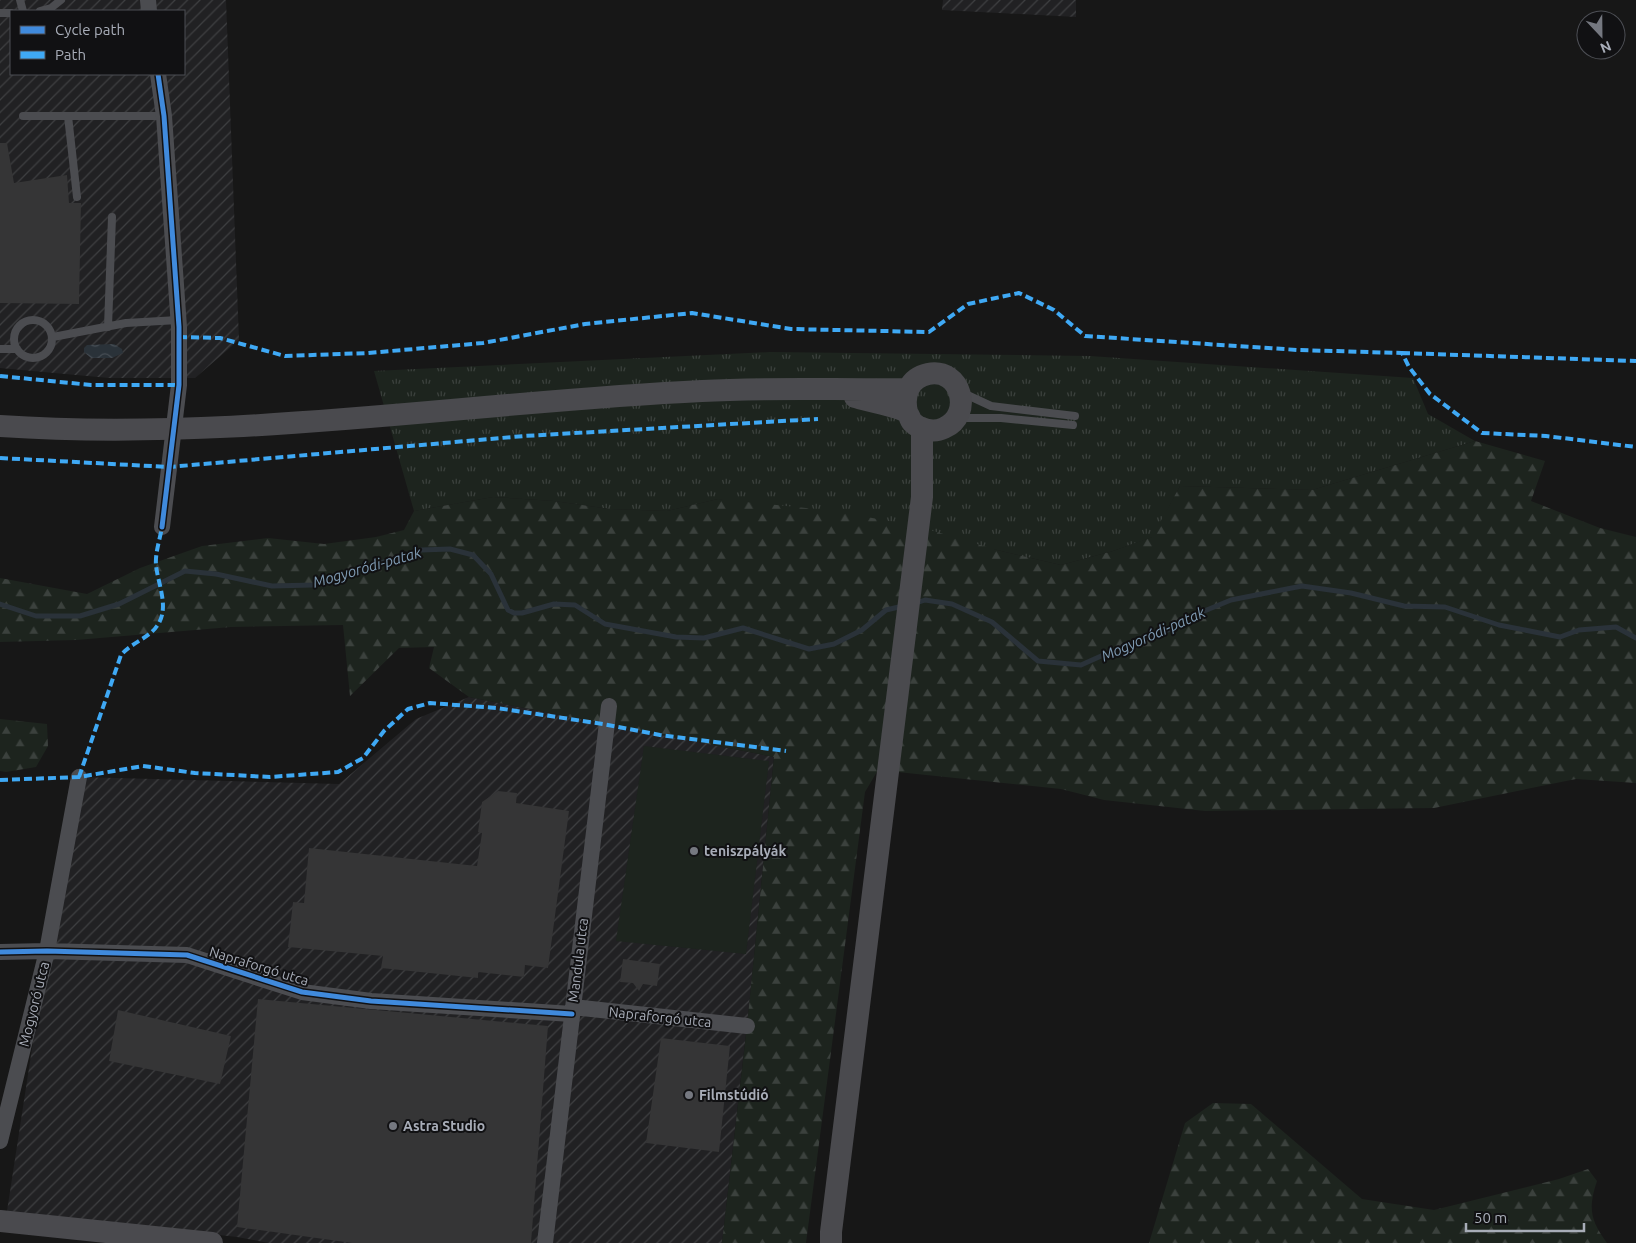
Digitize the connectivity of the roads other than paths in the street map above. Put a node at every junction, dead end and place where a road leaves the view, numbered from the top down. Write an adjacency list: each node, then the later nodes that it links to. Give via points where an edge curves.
1 (61, 0): 2 (lane)
2 (44, 10)
3 (158, 75): 6 (street)
4 (23, 116): 5 (lane)
5 (68, 116): 6 (lane); 7 (lane)
6 (164, 116): 9 (street)
7 (77, 197)
8 (112, 217): 10 (lane)
9 (178, 320): 10 (lane); 22 (street, via 179,385)
10 (108, 327): 11 (lane)
11 (53, 337): 13 (lane, via 46,354 37,358 28,358); 13 (lane, via 43,322 24,320 13,335)
12 (0, 349): 13 (lane)
13 (17, 349)
14 (908, 389): 15 (main road); 16 (main road, via 921,376 939,374 955,384); 17 (main road)
15 (832, 390): 17 (main road); 22 (main road, via 702,391)
16 (960, 392): 18 (lane, via 990,406); 21 (main road, via 961,410)
17 (906, 412): 21 (main road, via 913,422)
18 (1075, 416)
19 (1073, 424): 21 (lane, via 984,417)
20 (0, 426): 22 (main road)
21 (940, 426): 32 (main road, via 922,497)
22 (174, 429): 23 (street)
23 (162, 527)
24 (609, 706): 28 (street, Mandula utca)
25 (79, 777): 26 (street, Mogyoró utca)
26 (47, 951): 27 (street, Napraforgó utca); 28 (street, Napraforgó utca, via 187,955 302,992 371,1001); 30 (street, Mogyoró utca)
27 (0, 952)
28 (573, 1011): 29 (street, Napraforgó utca); 34 (street, Mandula utca)
29 (747, 1026)
30 (0, 1141)
31 (0, 1220): 33 (main road)
32 (830, 1239)
33 (212, 1243)
34 (544, 1243)

